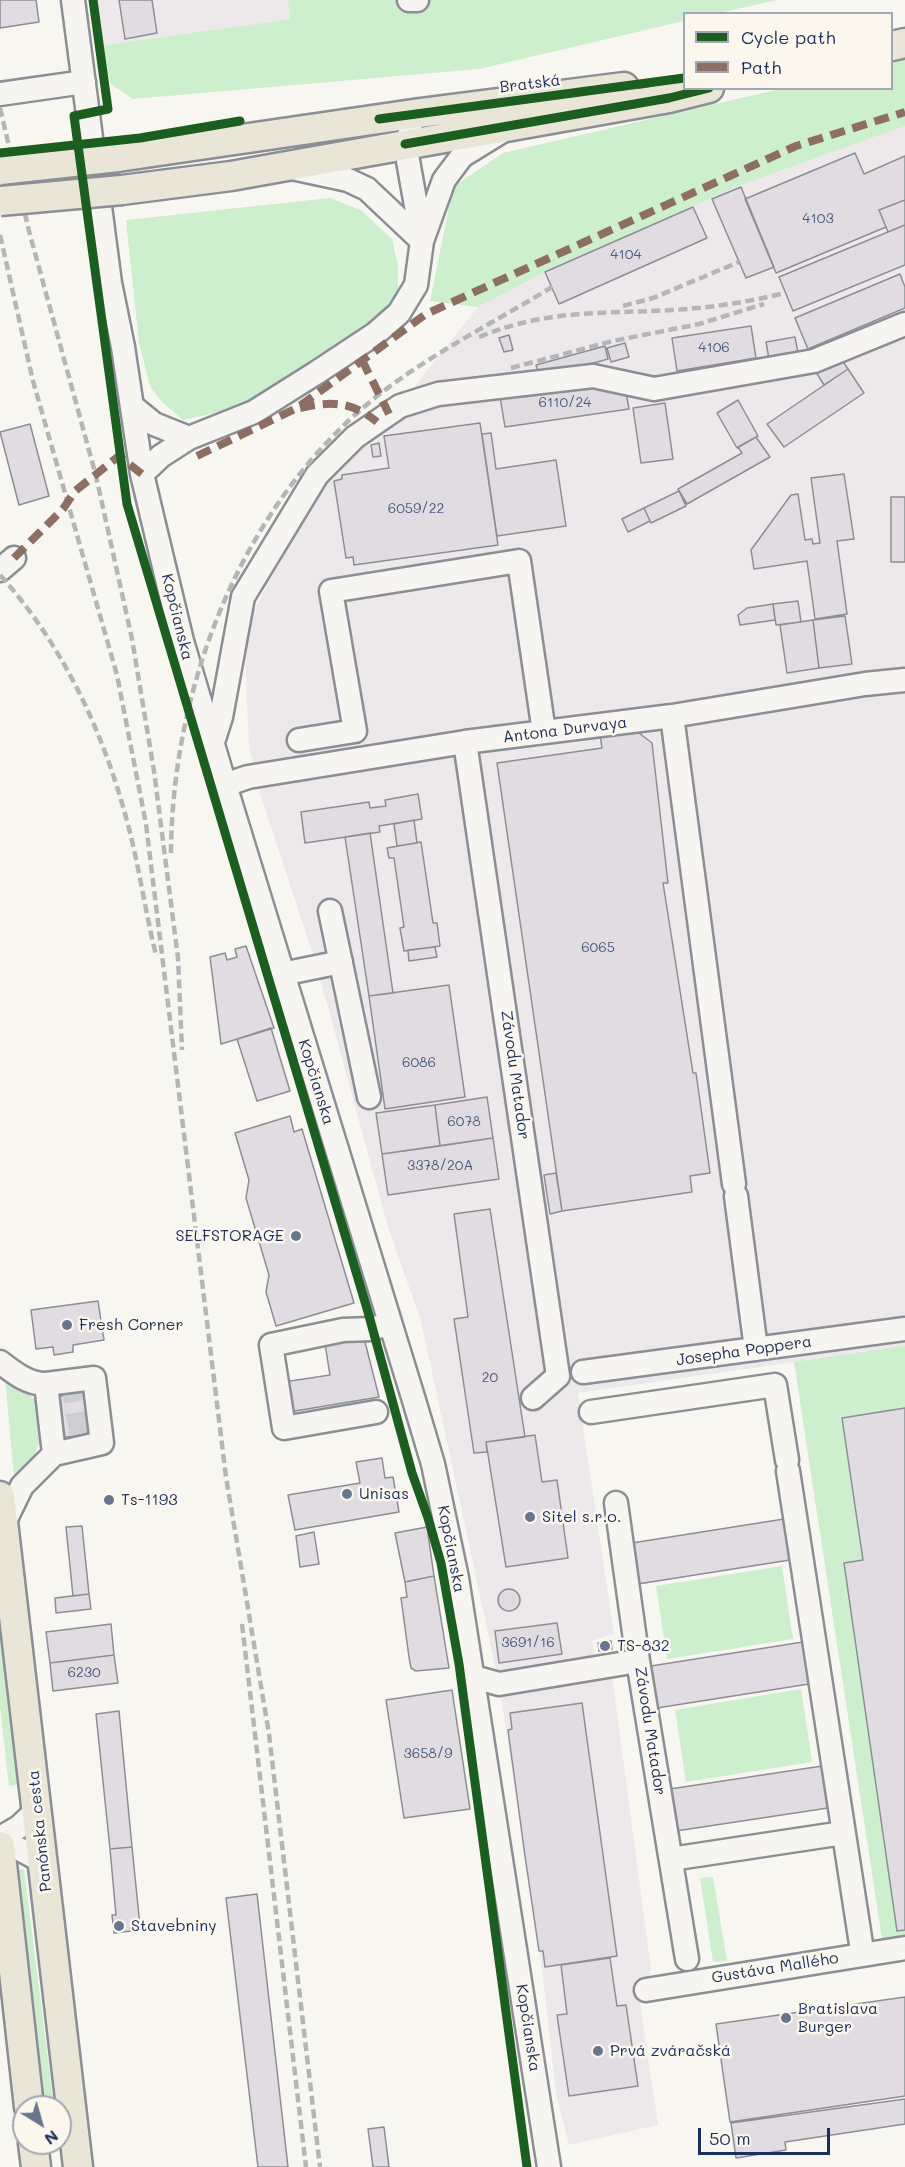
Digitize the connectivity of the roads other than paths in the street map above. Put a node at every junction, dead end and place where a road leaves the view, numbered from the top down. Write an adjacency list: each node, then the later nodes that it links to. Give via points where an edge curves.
1 (73, 0): 5 (street, Kopčianska)
2 (409, 0): 3 (street)
3 (417, 0)
4 (683, 78): 8 (main road, Bratská)
5 (84, 82): 7 (street); 17 (street, Kopčianska, via 110,283)
6 (701, 90): 10 (main road)
7 (0, 94)
8 (420, 113): 9 (main road, Bratská); 11 (street)
9 (379, 119): 11 (street); 13 (main road, Bratská, bridge)
10 (512, 125): 11 (main road); 15 (street, via 456,162 441,186)
11 (405, 144): 12 (main road); 15 (street)
12 (286, 167): 14 (main road, bridge, via 122,190); 15 (street, via 361,186)
13 (0, 170)
14 (0, 201)
15 (422, 241): 18 (street, via 414,290 405,307 388,324 254,412)
16 (905, 324): 24 (street, via 814,362 654,389 593,376 448,392 400,406 355,437 317,475 243,597)
17 (132, 406): 18 (street, via 154,424); 19 (street, Kopčianska)
18 (189, 438): 19 (street, via 160,456)
19 (142, 474): 24 (street, Kopčianska, via 182,641)
20 (905, 680): 21 (street, Antona Durvaya)
21 (672, 716): 22 (street, Antona Durvaya); 33 (street)
22 (544, 732): 23 (street, via 519,561 331,591 355,731); 25 (street, Antona Durvaya)
23 (300, 740)
24 (213, 742): 26 (street, Kopčianska)
25 (465, 742): 26 (street, Antona Durvaya); 37 (street, Závodu Matador, via 558,1376)
26 (225, 784): 29 (street, Kopčianska)
27 (330, 911): 28 (street)
28 (341, 962): 29 (street); 30 (street)
29 (282, 974): 31 (street, Kopčianska)
30 (369, 1097)
31 (390, 1323): 38 (street, via 271,1345 284,1428); 45 (street, Kopčianska, via 442,1503)
32 (905, 1329): 33 (street, Josepha Poppera)
33 (756, 1349): 35 (street, Josepha Poppera)
34 (0, 1362): 36 (street, via 15,1374)
35 (583, 1372)
36 (46, 1384): 40 (street); 40 (street, via 94,1378 102,1443)
37 (533, 1398)
38 (376, 1412)
39 (591, 1412): 47 (street, via 775,1385)
40 (54, 1454): 43 (street, via 22,1486)
41 (0, 1496): 43 (main road, Panónska cesta)
42 (616, 1503): 44 (street, Závodu Matador)
43 (3, 1525): 46 (main road, Panónska cesta)
44 (638, 1661): 45 (street, via 499,1684); 50 (street, Závodu Matador)
45 (474, 1677): 59 (street, Kopčianska)
46 (37, 1810): 48 (street); 51 (main road, Panónska cesta)
47 (843, 1833): 50 (street); 53 (street)
48 (0, 1839): 51 (street)
49 (0, 1846): 52 (main road)
50 (671, 1859): 55 (street, Závodu Matador)
51 (42, 1861): 58 (main road, Panónska cesta)
52 (2, 1884): 57 (main road)
53 (861, 1944)
54 (905, 1948): 56 (street, Gustáva Mallého)
55 (687, 1959)
56 (646, 1990)
57 (28, 2095)
58 (78, 2167)
59 (549, 2167)

